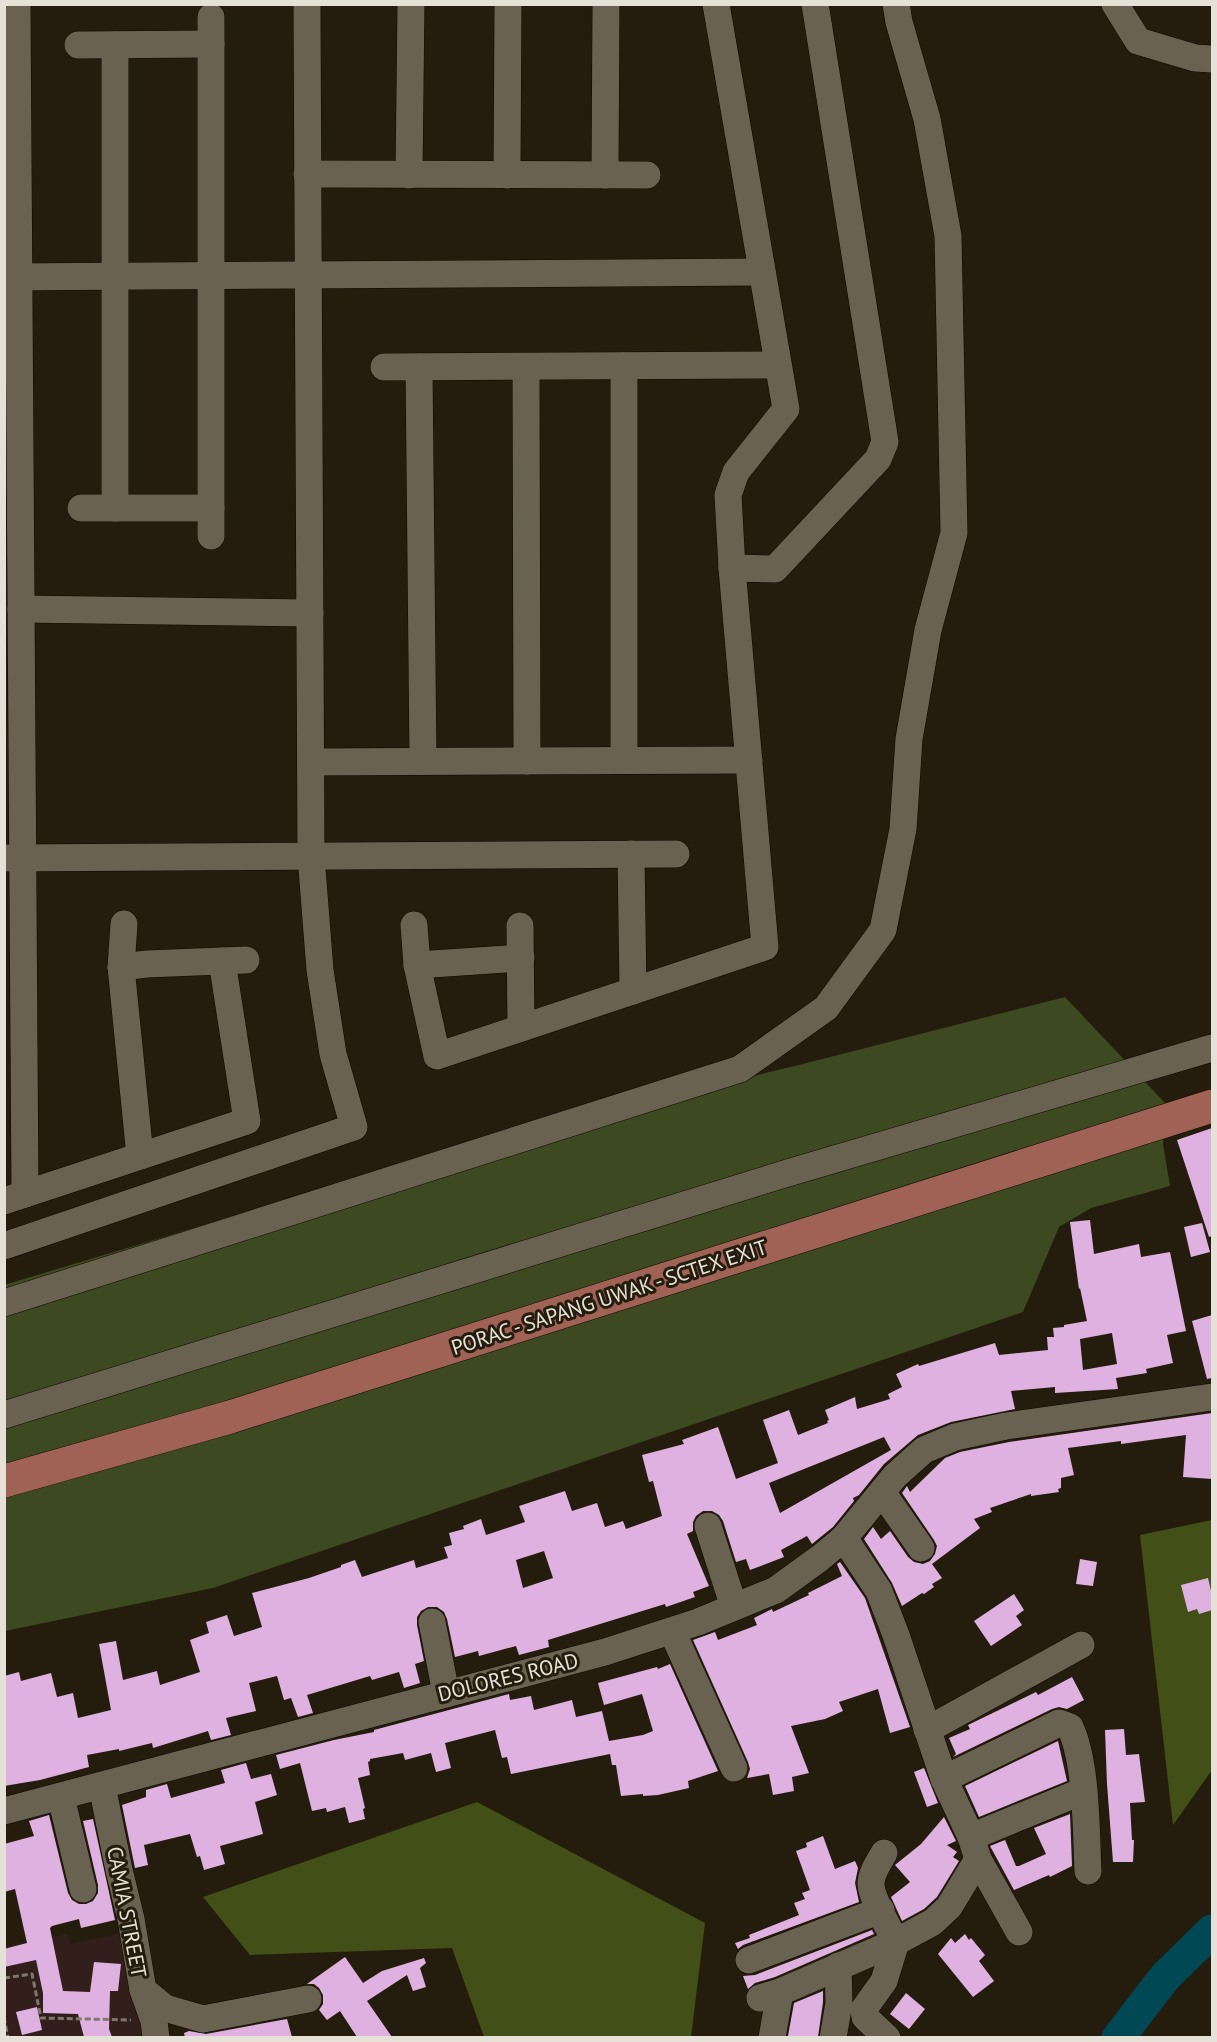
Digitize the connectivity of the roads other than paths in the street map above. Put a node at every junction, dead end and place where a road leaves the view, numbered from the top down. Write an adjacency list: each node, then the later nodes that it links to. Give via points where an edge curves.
1 (17, 4): 20 (street)
2 (307, 4): 15 (street)
3 (411, 4): 16 (street)
4 (508, 4): 17 (street)
5 (606, 4): 18 (street)
6 (716, 4): 21 (street)
7 (815, 4): 35 (street, via 885,442 878,459 775,569)
8 (896, 4): 61 (street, via 927,119 948,236 954,533 928,630 909,739 903,829 883,930 826,1008 740,1069)
9 (1115, 4): 14 (street, via 1138,40 1195,58)
10 (210, 17): 11 (street)
11 (211, 44): 13 (street); 24 (street)
12 (78, 45): 13 (street)
13 (115, 45): 23 (street)
14 (1212, 59)
15 (307, 174): 16 (street); 22 (street)
16 (409, 175): 17 (street)
17 (507, 175): 18 (street)
18 (605, 175): 19 (street)
19 (647, 175)
20 (11, 180): 25 (street)
21 (762, 273): 22 (street); 26 (street)
22 (308, 275): 24 (street); 37 (street)
23 (115, 276): 24 (street); 25 (street); 33 (street)
24 (211, 276): 31 (street)
25 (12, 277): 36 (street)
26 (778, 365): 27 (street); 35 (street, via 786,410 736,472 728,495)
27 (624, 366): 30 (street); 38 (street)
28 (384, 367): 29 (street)
29 (419, 367): 30 (street); 40 (street)
30 (526, 367): 41 (street)
31 (211, 507): 33 (street); 34 (street)
32 (81, 508): 33 (street)
33 (115, 508)
34 (211, 536)
35 (732, 568): 39 (street)
36 (21, 609): 37 (street); 42 (street)
37 (310, 613): 43 (street)
38 (624, 747)
39 (749, 760): 41 (street); 54 (street, via 765,947)
40 (423, 761): 41 (street); 43 (street)
41 (527, 761)
42 (13, 762): 47 (street)
43 (311, 762): 46 (street)
44 (631, 854): 45 (street); 46 (street); 54 (street)
45 (676, 854)
46 (311, 856): 47 (street); 60 (street, via 333,1054 354,1127)
47 (13, 858): 59 (street)
48 (124, 924): 53 (street)
49 (414, 925): 52 (street)
50 (520, 926): 51 (street)
51 (520, 958): 52 (street); 55 (street)
52 (417, 965): 55 (street, via 437,1056)
53 (122, 967): 58 (street); 58 (street, via 234,961 247,1121)
54 (633, 991): 55 (street)
55 (521, 1028)
56 (1212, 1047): 63 (street, via 780,1175)
57 (1212, 1106): 64 (main road, PORAC - SAPANG UWAK - SCTEX EXIT, via 230,1417)
58 (140, 1156): 59 (street)
59 (15, 1197)
60 (4, 1246)
61 (4, 1303)
62 (1212, 1397): 65 (street, DOLORES ROAD, via 1006,1425 955,1437 924,1450)
63 (4, 1415)
64 (4, 1481)
65 (882, 1492): 67 (street, DOLORES ROAD); 68 (street)
66 (708, 1526): 69 (street)
67 (844, 1538): 69 (street, DOLORES ROAD, via 776,1590); 74 (street, via 879,1591)
68 (921, 1548)
69 (734, 1606): 71 (street, DOLORES ROAD)
70 (432, 1622): 73 (street)
71 (672, 1631): 73 (street, DOLORES ROAD); 75 (street)
72 (1081, 1644): 74 (street)
73 (446, 1693): 77 (street, DOLORES ROAD)
74 (927, 1730): 76 (street)
75 (734, 1768)
76 (944, 1779): 78 (street, via 1059,1723 1070,1727 1075,1738); 81 (street)
77 (102, 1786): 79 (street, DOLORES ROAD); 90 (street, CAMIA STREET)
78 (1083, 1791): 81 (street); 83 (street)
79 (61, 1797): 80 (street, DOLORES ROAD); 84 (street)
80 (4, 1811)
81 (975, 1848): 86 (street); 87 (street, via 949,1907 933,1922)
82 (884, 1853): 85 (street, via 871,1884)
83 (1088, 1871)
84 (83, 1888)
85 (880, 1910): 87 (street); 88 (street)
86 (1019, 1932)
87 (896, 1942): 89 (street); 95 (street, via 884,1981 864,2009 865,2017)
88 (749, 1959)
89 (838, 1966): 93 (street, via 770,1995); 94 (street, via 839,2003)
90 (143, 1990): 91 (street, via 165,2008 203,2019); 92 (street, CAMIA STREET)
91 (308, 1999)
92 (155, 2029)
93 (772, 2037)
94 (833, 2037)
95 (887, 2037)

